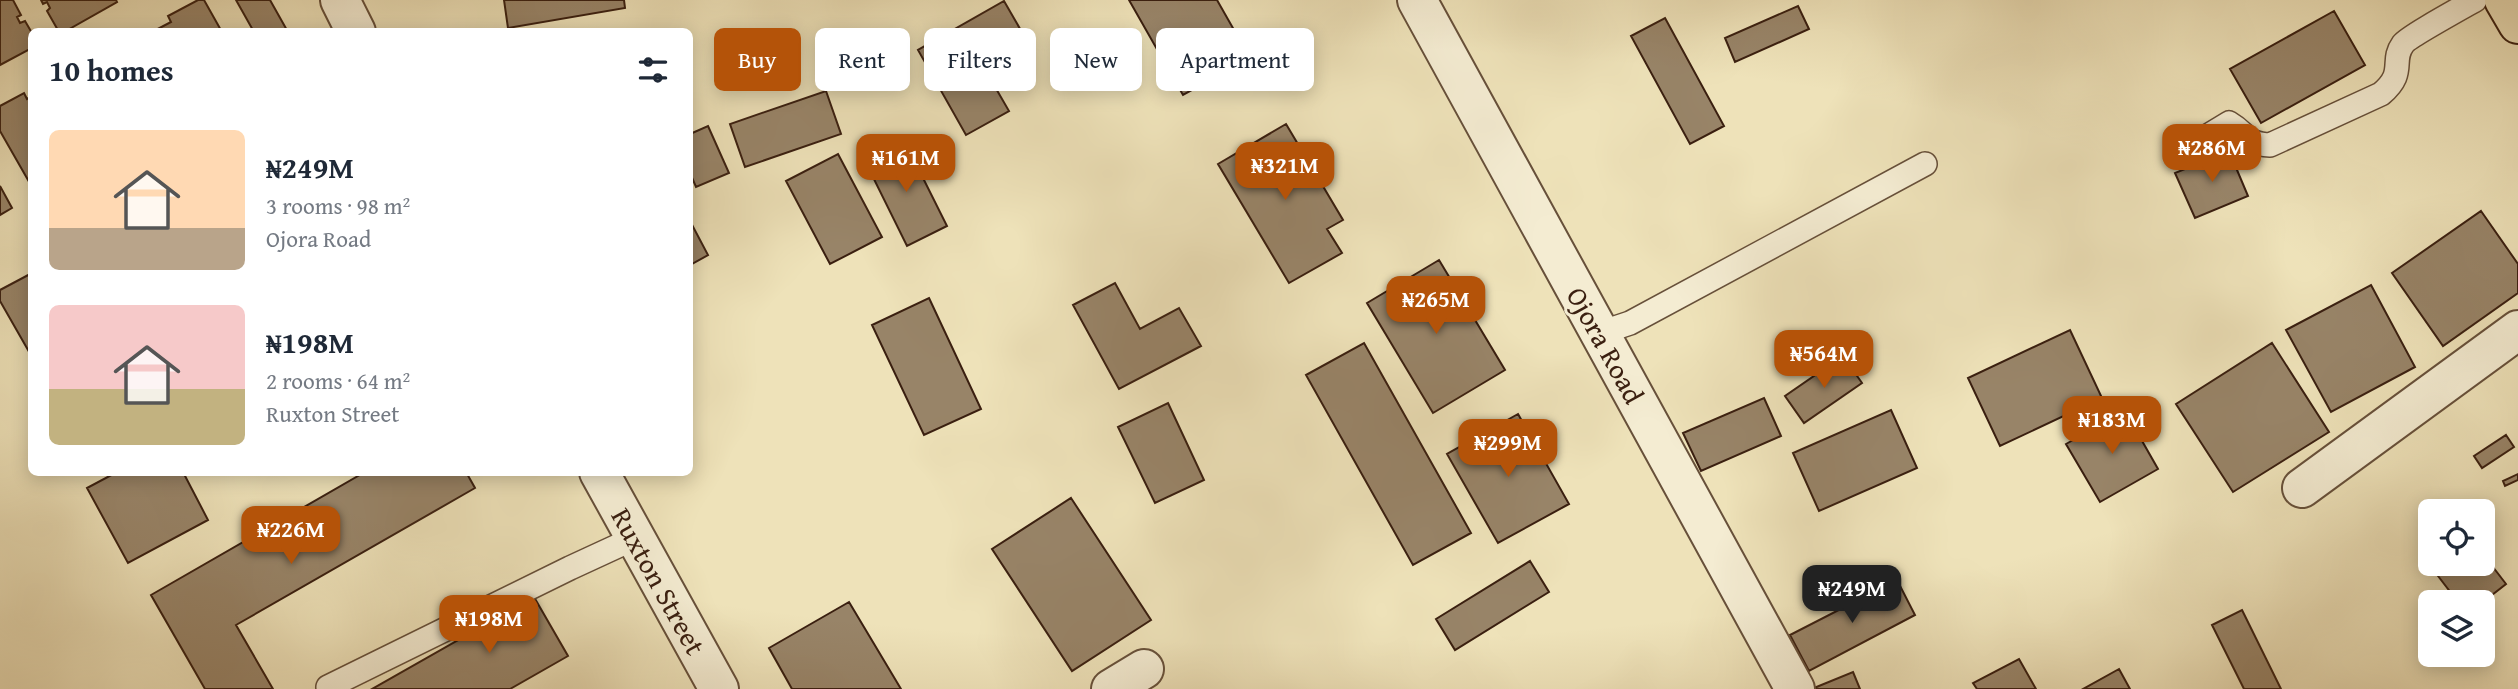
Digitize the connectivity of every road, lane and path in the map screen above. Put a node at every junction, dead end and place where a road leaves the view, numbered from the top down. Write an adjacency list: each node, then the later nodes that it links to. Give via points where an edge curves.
1 (340, 0): 6 (street)
2 (1417, 0): 10 (street, Ojora Road)
3 (2475, 0): 7 (lane, via 2403,43 2397,74 2381,94 2270,145 2246,139 2229,122)
4 (2504, 0): 5 (main road)
5 (2518, 24)
6 (354, 28)
7 (2191, 146)
8 (1925, 164): 10 (lane, via 1630,323)
9 (2518, 330): 12 (street)
10 (1600, 333): 18 (street, Ojora Road)
11 (601, 476): 13 (street, Ruxton Street)
12 (2302, 488)
13 (635, 538): 15 (lane); 16 (street, Ruxton Street)
14 (1144, 669): 17 (street)
15 (328, 687)
16 (719, 689)
17 (1111, 689)
18 (1794, 689)

